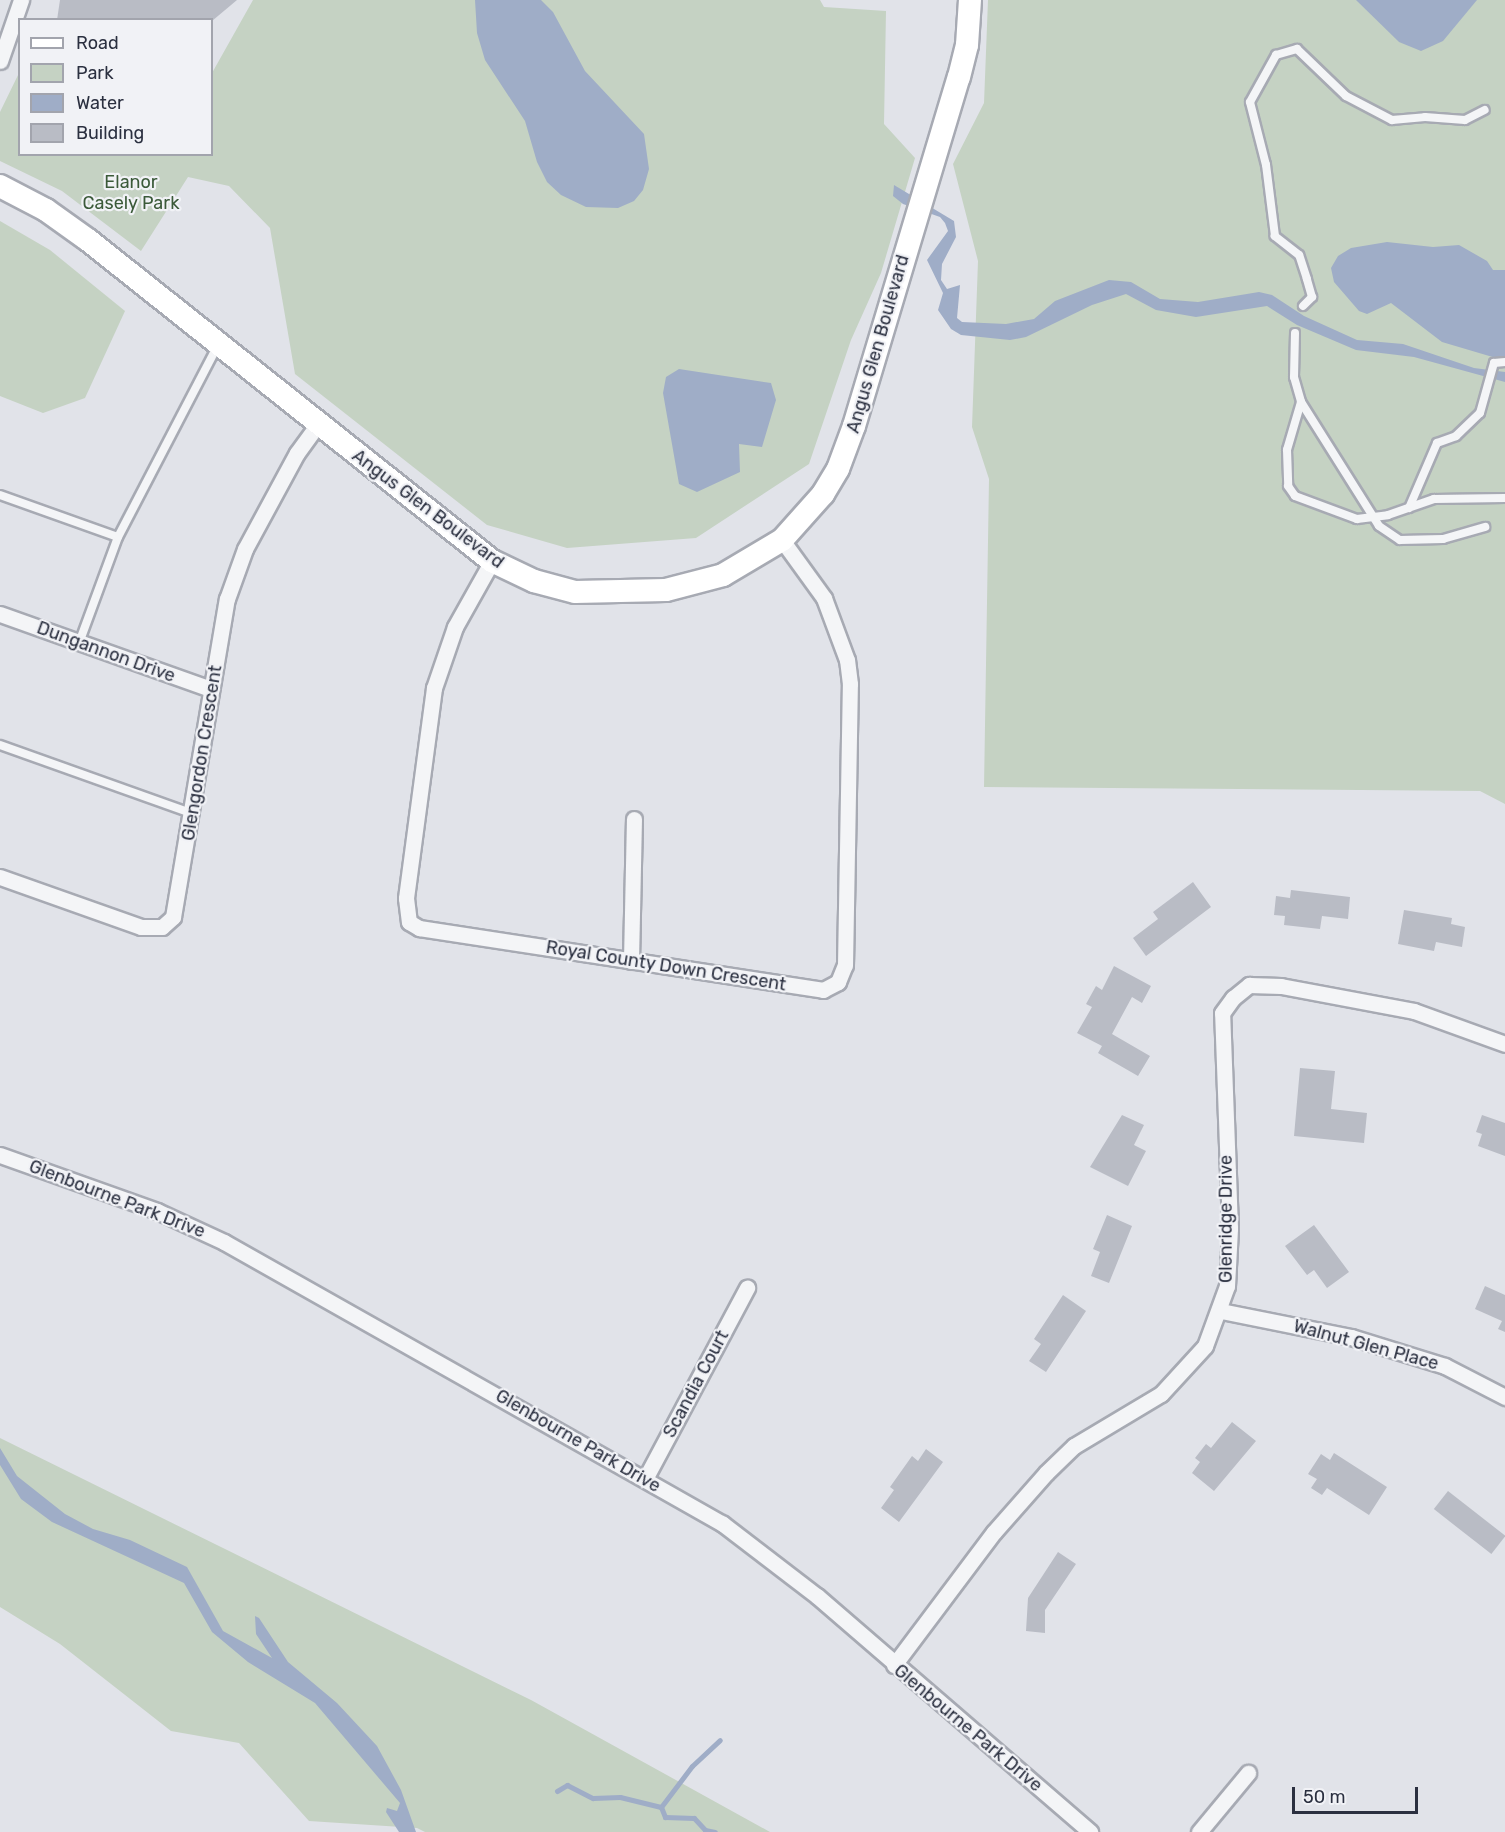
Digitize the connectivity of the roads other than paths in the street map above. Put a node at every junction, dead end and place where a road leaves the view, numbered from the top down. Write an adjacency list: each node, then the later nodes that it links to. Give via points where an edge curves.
1 (21, 0): 3 (street)
2 (970, 0): 18 (street, Angus Glen Boulevard, via 967,45 844,456 823,494)
3 (0, 59)
4 (1485, 110): 6 (lane, via 1465,120 1392,120 1346,96 1297,49 1276,55 1250,102 1266,165 1275,236 1299,255 1312,297)
5 (0, 186): 8 (street, Angus Glen Boulevard, via 64,222)
6 (1303, 306)
7 (1294, 333): 10 (lane, via 1294,377)
8 (219, 344): 11 (street, Angus Glen Boulevard); 17 (lane)
9 (1505, 362): 14 (lane, via 1494,363 1480,413 1455,436 1437,443)
10 (1301, 402): 15 (lane); 15 (lane, via 1287,450 1288,486 1294,496 1357,519)
11 (318, 424): 19 (street, Angus Glen Boulevard); 22 (street, Glengordon Crescent, via 297,453 236,570 221,625)
12 (0, 495): 17 (lane)
13 (1505, 498): 14 (lane, via 1434,499)
14 (1408, 508): 15 (lane)
15 (1371, 518): 16 (lane, via 1387,534 1400,540 1443,539)
16 (1485, 527)
17 (118, 537): 21 (lane)
18 (782, 540): 19 (street, Angus Glen Boulevard, via 723,575 653,592 563,590); 27 (street, Royal County Down Crescent, via 824,598 847,660 850,710 843,974 831,988 815,990)
19 (492, 561): 27 (street, Royal County Down Crescent, via 455,627 434,688 406,918 418,928)
20 (0, 614): 21 (street, Dungannon Drive)
21 (80, 643): 22 (street, Dungannon Drive)
22 (211, 689): 24 (street, Glengordon Crescent)
23 (0, 745): 24 (lane)
24 (192, 813): 26 (street, Glengordon Crescent, via 176,909 162,927 141,927)
25 (634, 819): 27 (street)
26 (0, 877)
27 (631, 961)
28 (1505, 1044): 31 (street, Glenridge Drive, via 1414,1011 1281,986 1249,985 1233,998 1222,1013 1230,1228 1227,1286)
29 (0, 1155): 33 (street, Glenbourne Park Drive, via 157,1211 224,1242)
30 (747, 1288): 33 (street, Scandia Court)
31 (1221, 1311): 32 (street, Walnut Glen Place, via 1351,1337 1445,1366); 34 (street, Glenridge Drive, via 1205,1346 1161,1394 1074,1446 1038,1481)
32 (1505, 1397)
33 (645, 1479): 34 (street, Glenbourne Park Drive, via 764,1552)
34 (894, 1665): 36 (street, Glenbourne Park Drive)
35 (1248, 1773): 37 (street)
36 (1090, 1832)
37 (1199, 1832)

